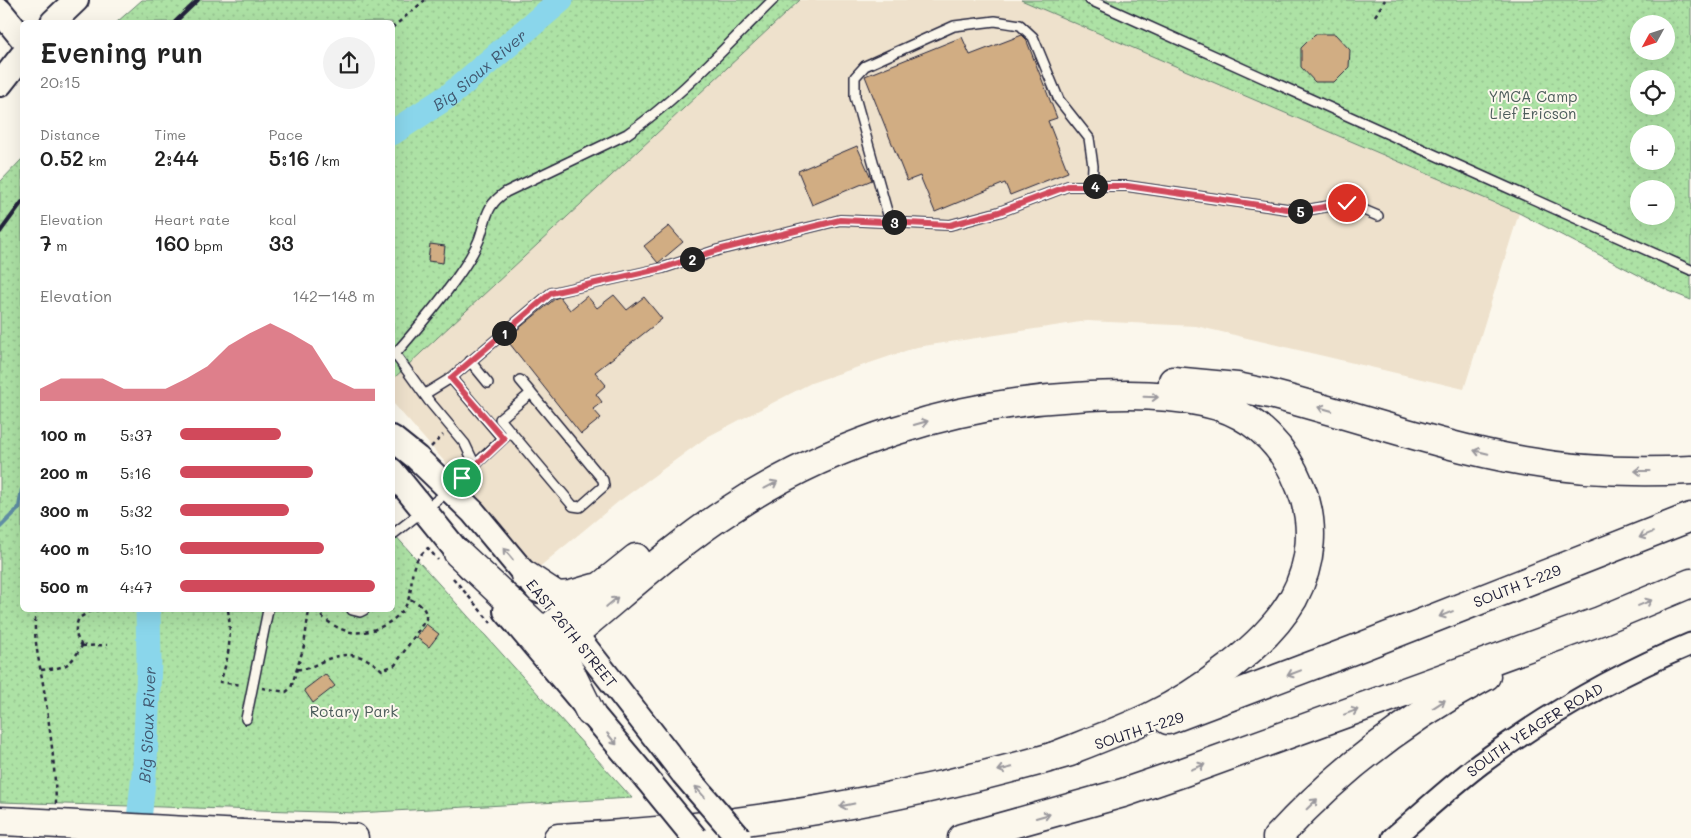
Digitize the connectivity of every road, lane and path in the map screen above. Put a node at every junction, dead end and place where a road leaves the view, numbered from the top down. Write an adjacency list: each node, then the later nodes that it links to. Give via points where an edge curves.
1 (78, 0): 8 (main road); 9 (main road)
2 (425, 0): 10 (path)
3 (773, 0): 18 (lane, via 642,124 495,199 459,276)
4 (1090, 0): 17 (lane)
5 (1385, 0): 7 (path)
6 (0, 11): 11 (main road)
7 (1375, 16)
8 (55, 20)
9 (78, 20)
10 (395, 25)
11 (20, 36)
12 (20, 59): 13 (main road)
13 (0, 84)
14 (1092, 186): 15 (lane, via 1127,186 1301,211 1347,203); 16 (lane, via 1068,186 999,212 950,225); 16 (lane, via 1089,138 1059,100 1033,38 1020,25 995,21 954,26 865,66 855,77 855,97)
15 (1378, 216)
16 (890, 222): 20 (lane, via 840,220 718,250 663,268 551,293)
17 (1691, 270)
18 (395, 352)
19 (395, 354): 25 (lane)
20 (470, 361): 21 (lane); 23 (lane)
21 (451, 378): 25 (lane); 27 (lane)
22 (520, 380): 24 (lane)
23 (488, 383)
24 (531, 393): 26 (lane, via 500,418); 26 (lane, via 603,480 604,486 580,507 574,506)
25 (425, 394): 29 (lane, via 464,444)
26 (511, 432): 27 (lane)
27 (504, 439): 29 (lane)
28 (395, 440): 32 (main road, EAST 26TH STREET)
29 (475, 465): 32 (lane)
30 (1691, 470): 38 (highway, one-way to 38, via 1622,471 1524,461 1236,387 1149,379 1071,379 1028,383 902,410 783,458 689,516)
31 (395, 475): 33 (main road)
32 (450, 490): 33 (lane); 37 (main road, EAST 26TH STREET, one-way to 32)
33 (425, 511): 35 (lane); 36 (main road)
34 (1691, 517): 55 (highway, SOUTH I-229, one-way to 55, via 1200,710)
35 (395, 533)
36 (450, 564): 40 (path, via 428,548 418,556); 46 (path); 47 (highway, via 535,625); 53 (main road)
37 (526, 575): 38 (highway, via 557,596 595,589); 47 (main road, EAST 26TH STREET)
38 (607, 581): 47 (highway)
39 (1691, 583): 45 (highway, one-way to 39)
40 (408, 598): 44 (path, via 395,619 362,632 338,627); 51 (path, via 420,604 427,613 426,619 395,665 382,670 367,658 336,656 305,670)
41 (36, 612): 52 (path, via 34,628)
42 (90, 612): 50 (path, via 79,618 75,632)
43 (268, 612): 54 (lane)
44 (318, 612)
45 (1600, 621): 62 (highway, one-way to 45, via 1149,784); 63 (highway, one-way to 45, via 1353,765 1396,732 1484,676)
46 (494, 627)
47 (564, 629): 53 (highway, via 558,649); 55 (highway, one-way to 55, via 732,508 800,470 881,436 961,413 1048,398 1174,398 1197,401 1239,414 1266,432 1279,448 1290,462 1306,498 1311,540 1293,599 1259,641 1199,688 1152,716); 61 (main road, EAST 26TH STREET, one-way to 47, bridge)
48 (1691, 644): 64 (street, SOUTH YEAGER ROAD, via 1608,683 1538,724 1479,765)
49 (107, 645): 50 (path)
50 (82, 646): 52 (path, via 66,666)
51 (297, 669)
52 (41, 670): 56 (path)
53 (590, 712): 60 (main road, one-way to 60, bridge)
54 (246, 719)
55 (1052, 757): 59 (highway, SOUTH I-229, one-way to 59, via 916,791 826,809 716,824)
56 (55, 768)
57 (12, 822): 58 (highway, bridge)
58 (354, 838)
59 (558, 838)
60 (695, 838)
61 (739, 838)
62 (962, 838)
63 (1277, 838)
64 (1393, 838)

